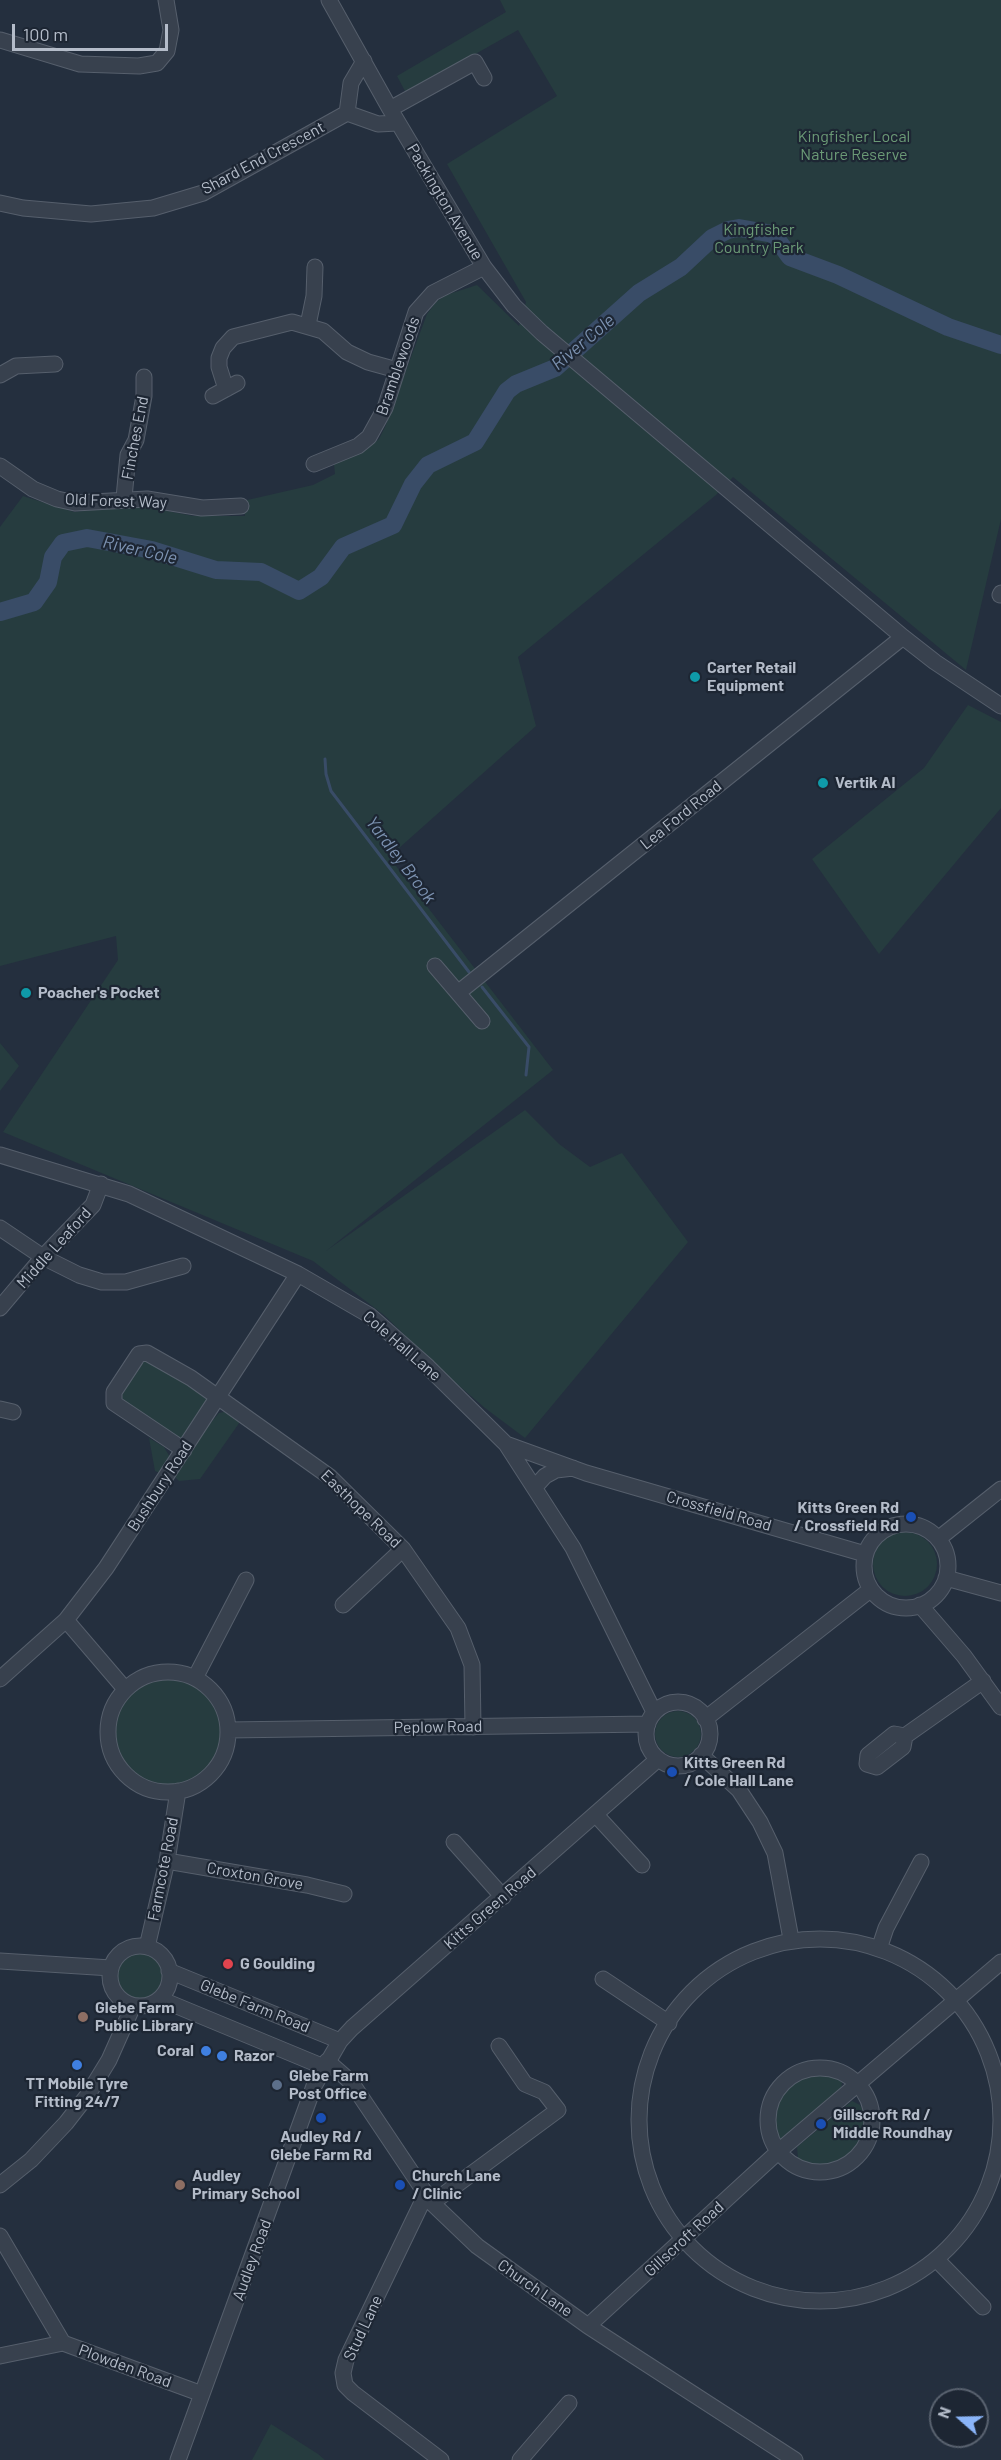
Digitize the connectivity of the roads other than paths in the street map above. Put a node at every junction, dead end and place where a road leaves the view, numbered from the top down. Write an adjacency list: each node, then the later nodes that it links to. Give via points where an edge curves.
1 (166, 0): 3 (street, via 171,30 167,51 157,63 80,64)
2 (328, 0): 4 (street, Packington Avenue)
3 (0, 40)
4 (364, 61): 6 (street, Packington Avenue); 7 (street, via 351,83)
5 (484, 78): 6 (street, via 475,62)
6 (390, 109): 8 (street, Packington Avenue)
7 (347, 112): 8 (street, via 378,124); 9 (street, Shard End Crescent, via 203,192 153,208 91,214)
8 (398, 123): 11 (street, Packington Avenue)
9 (0, 202)
10 (314, 266): 12 (street, via 314,296)
11 (484, 267): 14 (street, Bramblewoods, via 433,293 416,312); 22 (street, Packington Avenue, via 514,306 542,333)
12 (308, 325): 14 (street, via 323,331 347,352); 17 (street, via 292,322 233,337 219,358)
13 (55, 364): 15 (street, via 15,366)
14 (397, 370): 18 (street, Bramblewoods, via 385,408 369,438)
15 (0, 375)
16 (144, 377): 20 (street, Finches End, via 144,396 136,440 128,455)
17 (225, 389)
18 (314, 464)
19 (0, 466): 20 (street, Old Forest Way, via 33,489 57,499 75,503)
20 (124, 498): 21 (street, Old Forest Way, via 202,507)
21 (241, 506)
22 (903, 637): 23 (street); 25 (street, Lea Ford Road)
23 (1001, 706)
24 (435, 966): 25 (street)
25 (459, 992): 26 (street)
26 (482, 1021)
27 (0, 1155): 28 (street, Cole Hall Lane)
28 (101, 1184): 30 (street, Middle Leaford, via 93,1205); 32 (street, Cole Hall Lane)
29 (0, 1228): 30 (street)
30 (43, 1257): 31 (street, via 102,1282 126,1282 164,1264); 33 (street, Middle Leaford)
31 (183, 1266)
32 (298, 1274): 34 (street, Bushbury Road); 35 (street, Cole Hall Lane, via 369,1315)
33 (0, 1308)
34 (218, 1396): 36 (street, Bushbury Road); 36 (street, Easthope Road, via 143,1352 136,1357 112,1399 118,1407); 41 (street, Easthope Road, via 330,1477)
35 (506, 1444): 37 (street, Crossfield Road); 38 (street, Cole Hall Lane)
36 (184, 1450): 49 (street, Bushbury Road, via 106,1568)
37 (573, 1468): 38 (street, via 551,1473); 42 (street, Crossfield Road)
38 (535, 1487): 55 (street, Cole Hall Lane, via 573,1548)
39 (1001, 1489): 40 (street)
40 (938, 1539): 42 (street, via 922,1528 896,1525 879,1534); 43 (street, via 948,1562)
41 (403, 1549): 47 (street); 57 (street, Easthope Road, via 458,1628 472,1665)
42 (866, 1554): 45 (street, via 864,1568)
43 (946, 1578): 46 (street); 48 (street, via 936,1594)
44 (246, 1580): 50 (street)
45 (870, 1590): 48 (street, via 890,1605); 56 (street)
46 (1001, 1593)
47 (342, 1605)
48 (920, 1605): 52 (street)
49 (66, 1620): 51 (street, Bushbury Road); 53 (street)
50 (195, 1678): 53 (street, via 181,1673 159,1673 137,1680); 58 (street, via 218,1700)
51 (0, 1679)
52 (983, 1681): 54 (street); 59 (street)
53 (125, 1689): 62 (street, via 116,1701 108,1733 118,1765 143,1787)
54 (1001, 1707)
55 (651, 1718): 56 (street, via 665,1705 679,1702 692,1705); 57 (street, Peplow Road); 61 (street, via 647,1743)
56 (705, 1719): 60 (street, via 709,1736)
57 (473, 1727): 58 (street, Peplow Road)
58 (228, 1730): 62 (street, via 226,1747 214,1769 194,1786)
59 (905, 1736)
60 (701, 1755): 61 (street, via 681,1766); 70 (street, via 739,1790 775,1853)
61 (658, 1760): 63 (street, Kitts Green Road)
62 (178, 1791): 65 (street, Farmcote Road)
63 (596, 1815): 67 (street); 69 (street, Kitts Green Road)
64 (454, 1842): 69 (street)
65 (167, 1861): 68 (street, Croxton Grove); 71 (street, Farmcote Road)
66 (921, 1862): 72 (street)
67 (642, 1865)
68 (344, 1894)
69 (504, 1897): 82 (street, Kitts Green Road)
70 (791, 1939): 72 (street, via 849,1940); 81 (street, via 737,1957 690,1995)
71 (147, 1947): 75 (street, via 131,1947 118,1955); 76 (street, via 164,1958)
72 (879, 1949): 79 (street, via 907,1960 935,1978)
73 (0, 1961): 75 (street)
74 (1001, 1962): 79 (street, Gillscroft Road)
75 (111, 1968): 80 (street, via 110,1983 115,1994)
76 (170, 1971): 78 (street, via 168,1986); 82 (street, Glebe Farm Road)
77 (603, 1979): 81 (street)
78 (160, 1999): 80 (street); 84 (street, Glebe Farm Road)
79 (955, 2001): 85 (street, Gillscroft Road); 87 (street, via 979,2035 996,2077)
80 (134, 2006): 88 (street, via 110,2060 87,2096 31,2160)
81 (669, 2022): 91 (street, via 653,2048 644,2076 638,2126 650,2186)
82 (340, 2041): 84 (street, Kitts Green Road)
83 (499, 2046): 89 (street, via 525,2084 544,2092 558,2110)
84 (325, 2064): 89 (street, Church Lane, via 351,2082); 97 (street, Audley Road)
85 (856, 2086): 86 (street, Gillscroft Road); 86 (street, via 826,2067 807,2069 788,2078 769,2105 771,2137); 86 (street, via 873,2118 866,2144 849,2164 831,2171 811,2170 800,2167)
86 (779, 2151): 91 (street, Gillscroft Road)
87 (999, 2163): 92 (street, via 964,2232)
88 (0, 2185)
89 (429, 2199): 94 (street, Church Lane, via 477,2246); 100 (street, Stud Lane, via 346,2360 343,2373 345,2385 353,2393)
90 (0, 2236): 95 (street, Plowden Road)
91 (684, 2240): 92 (street, via 710,2265 731,2277 774,2294 813,2301 870,2295); 94 (street, Gillscroft Road)
92 (938, 2260): 93 (street)
93 (983, 2307)
94 (588, 2326): 102 (street, Church Lane)
95 (63, 2343): 96 (street); 97 (street, Plowden Road)
96 (0, 2356)
97 (202, 2394): 99 (street, Audley Road)
98 (569, 2403): 101 (street)
99 (178, 2460)
100 (441, 2460)
101 (520, 2460)
102 (795, 2460)

